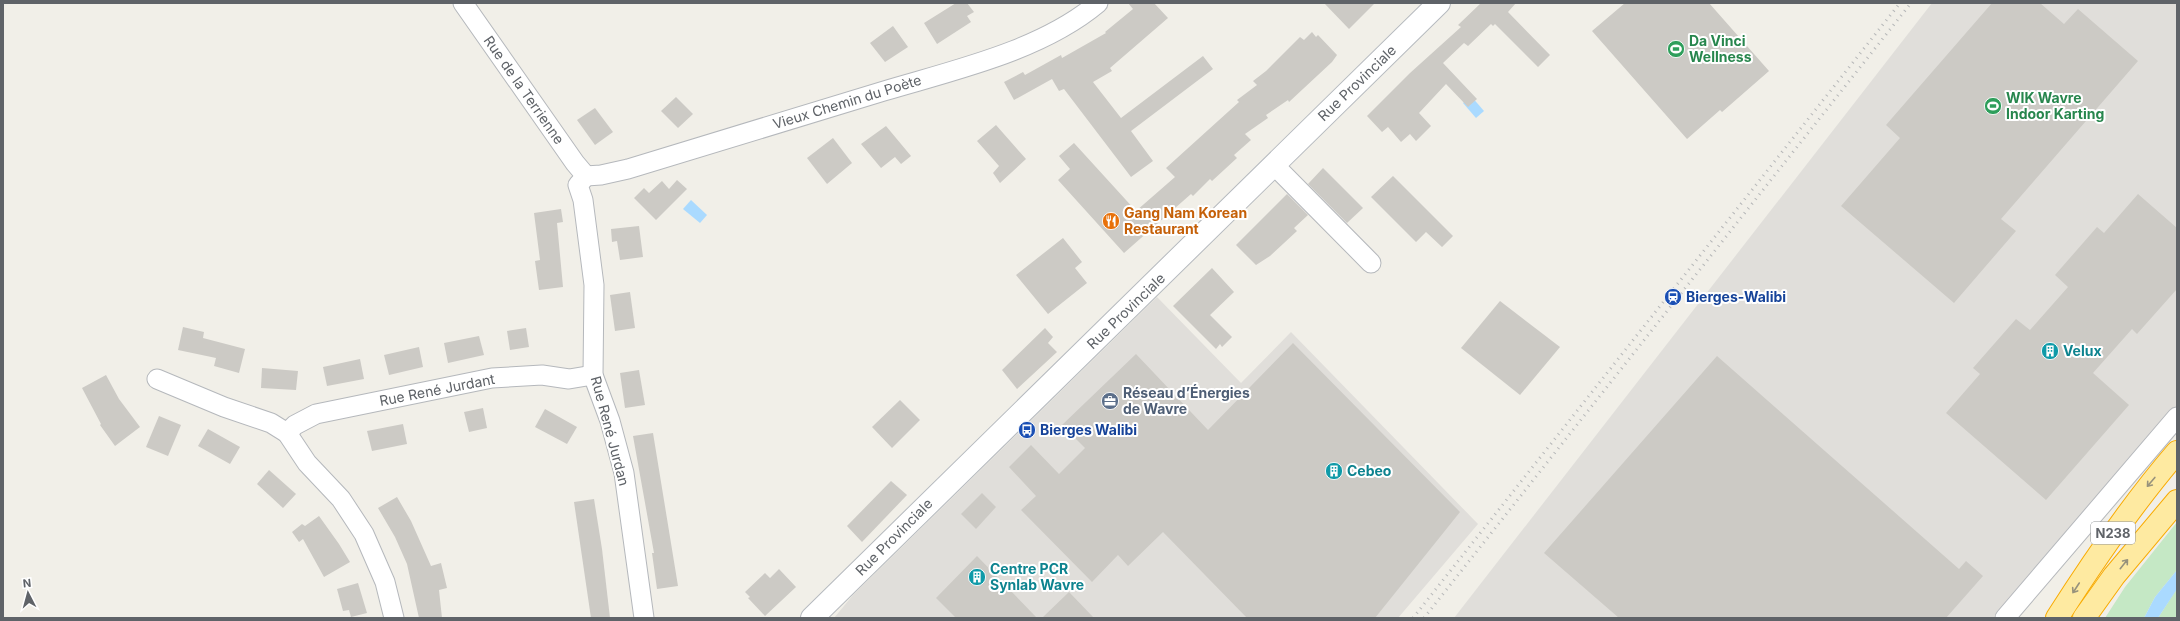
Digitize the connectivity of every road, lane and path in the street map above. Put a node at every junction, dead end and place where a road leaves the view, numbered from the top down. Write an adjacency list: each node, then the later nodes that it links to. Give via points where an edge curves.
1 (463, 3): 5 (street, Rue de la Terrienne)
2 (1098, 3): 5 (street, Vieux Chemin du Poète, via 1085,14 1051,34 970,65 628,169)
3 (1439, 3): 4 (main road, Rue Provinciale)
4 (1274, 164): 6 (street); 15 (main road, Rue Provinciale, via 1165,274)
5 (586, 176): 7 (street, Rue René Jurdan, via 578,185 583,200 594,284)
6 (1371, 263)
7 (593, 375): 10 (street, Rue René Jurdant, via 569,378 517,376 460,383 316,414 295,425); 14 (street, Rue René Jurdan, via 610,421 624,473)
8 (157, 379): 10 (street, via 270,423)
9 (2177, 417): 16 (street)
10 (287, 433): 13 (street, via 307,463 341,499 364,534 385,582)
11 (2177, 452): 17 (highway, N238, one-way to 17, via 2149,484 2105,544)
12 (2177, 501): 18 (highway, N238, one-way to 12, via 2114,576)
13 (394, 618)
14 (644, 618)
15 (812, 618)
16 (2005, 618)
17 (2057, 618)
18 (2084, 618)

